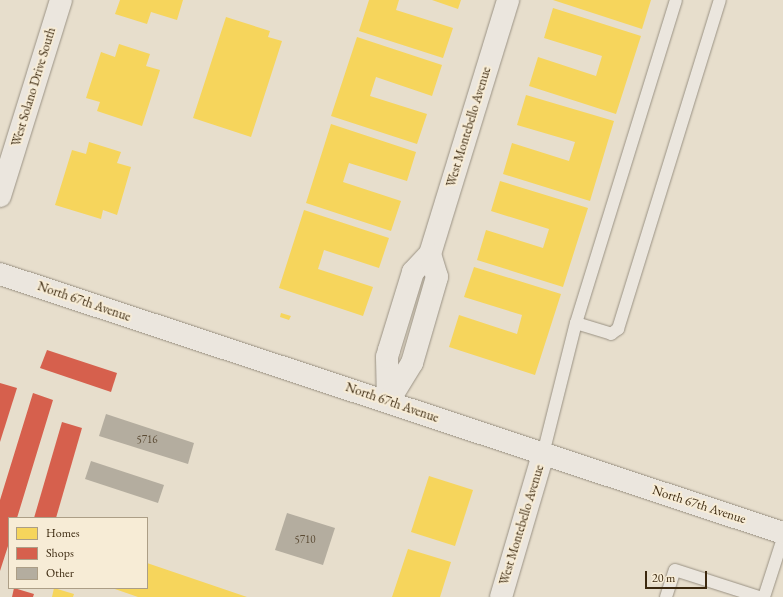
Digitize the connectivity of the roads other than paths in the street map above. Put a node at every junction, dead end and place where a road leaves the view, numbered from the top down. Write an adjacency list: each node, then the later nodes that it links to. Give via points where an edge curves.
1 (61, 0): 5 (main road, West Solano Drive South)
2 (508, 0): 8 (main road, West Montebello Avenue, via 430,254 413,272 388,354)
3 (676, 0): 7 (lane)
4 (720, 0): 7 (lane, via 618,329 611,334)
5 (0, 196)
6 (0, 274): 8 (main road, North 67th Avenue)
7 (576, 323): 9 (lane)
8 (388, 402): 9 (main road, North 67th Avenue)
9 (543, 454): 10 (main road, North 67th Avenue); 13 (main road, West Montebello Avenue)
10 (783, 533)
11 (783, 538): 16 (lane)
12 (730, 593): 14 (lane, via 675,570); 15 (lane)
13 (501, 597)
14 (666, 597)
15 (758, 597)
16 (764, 597)

